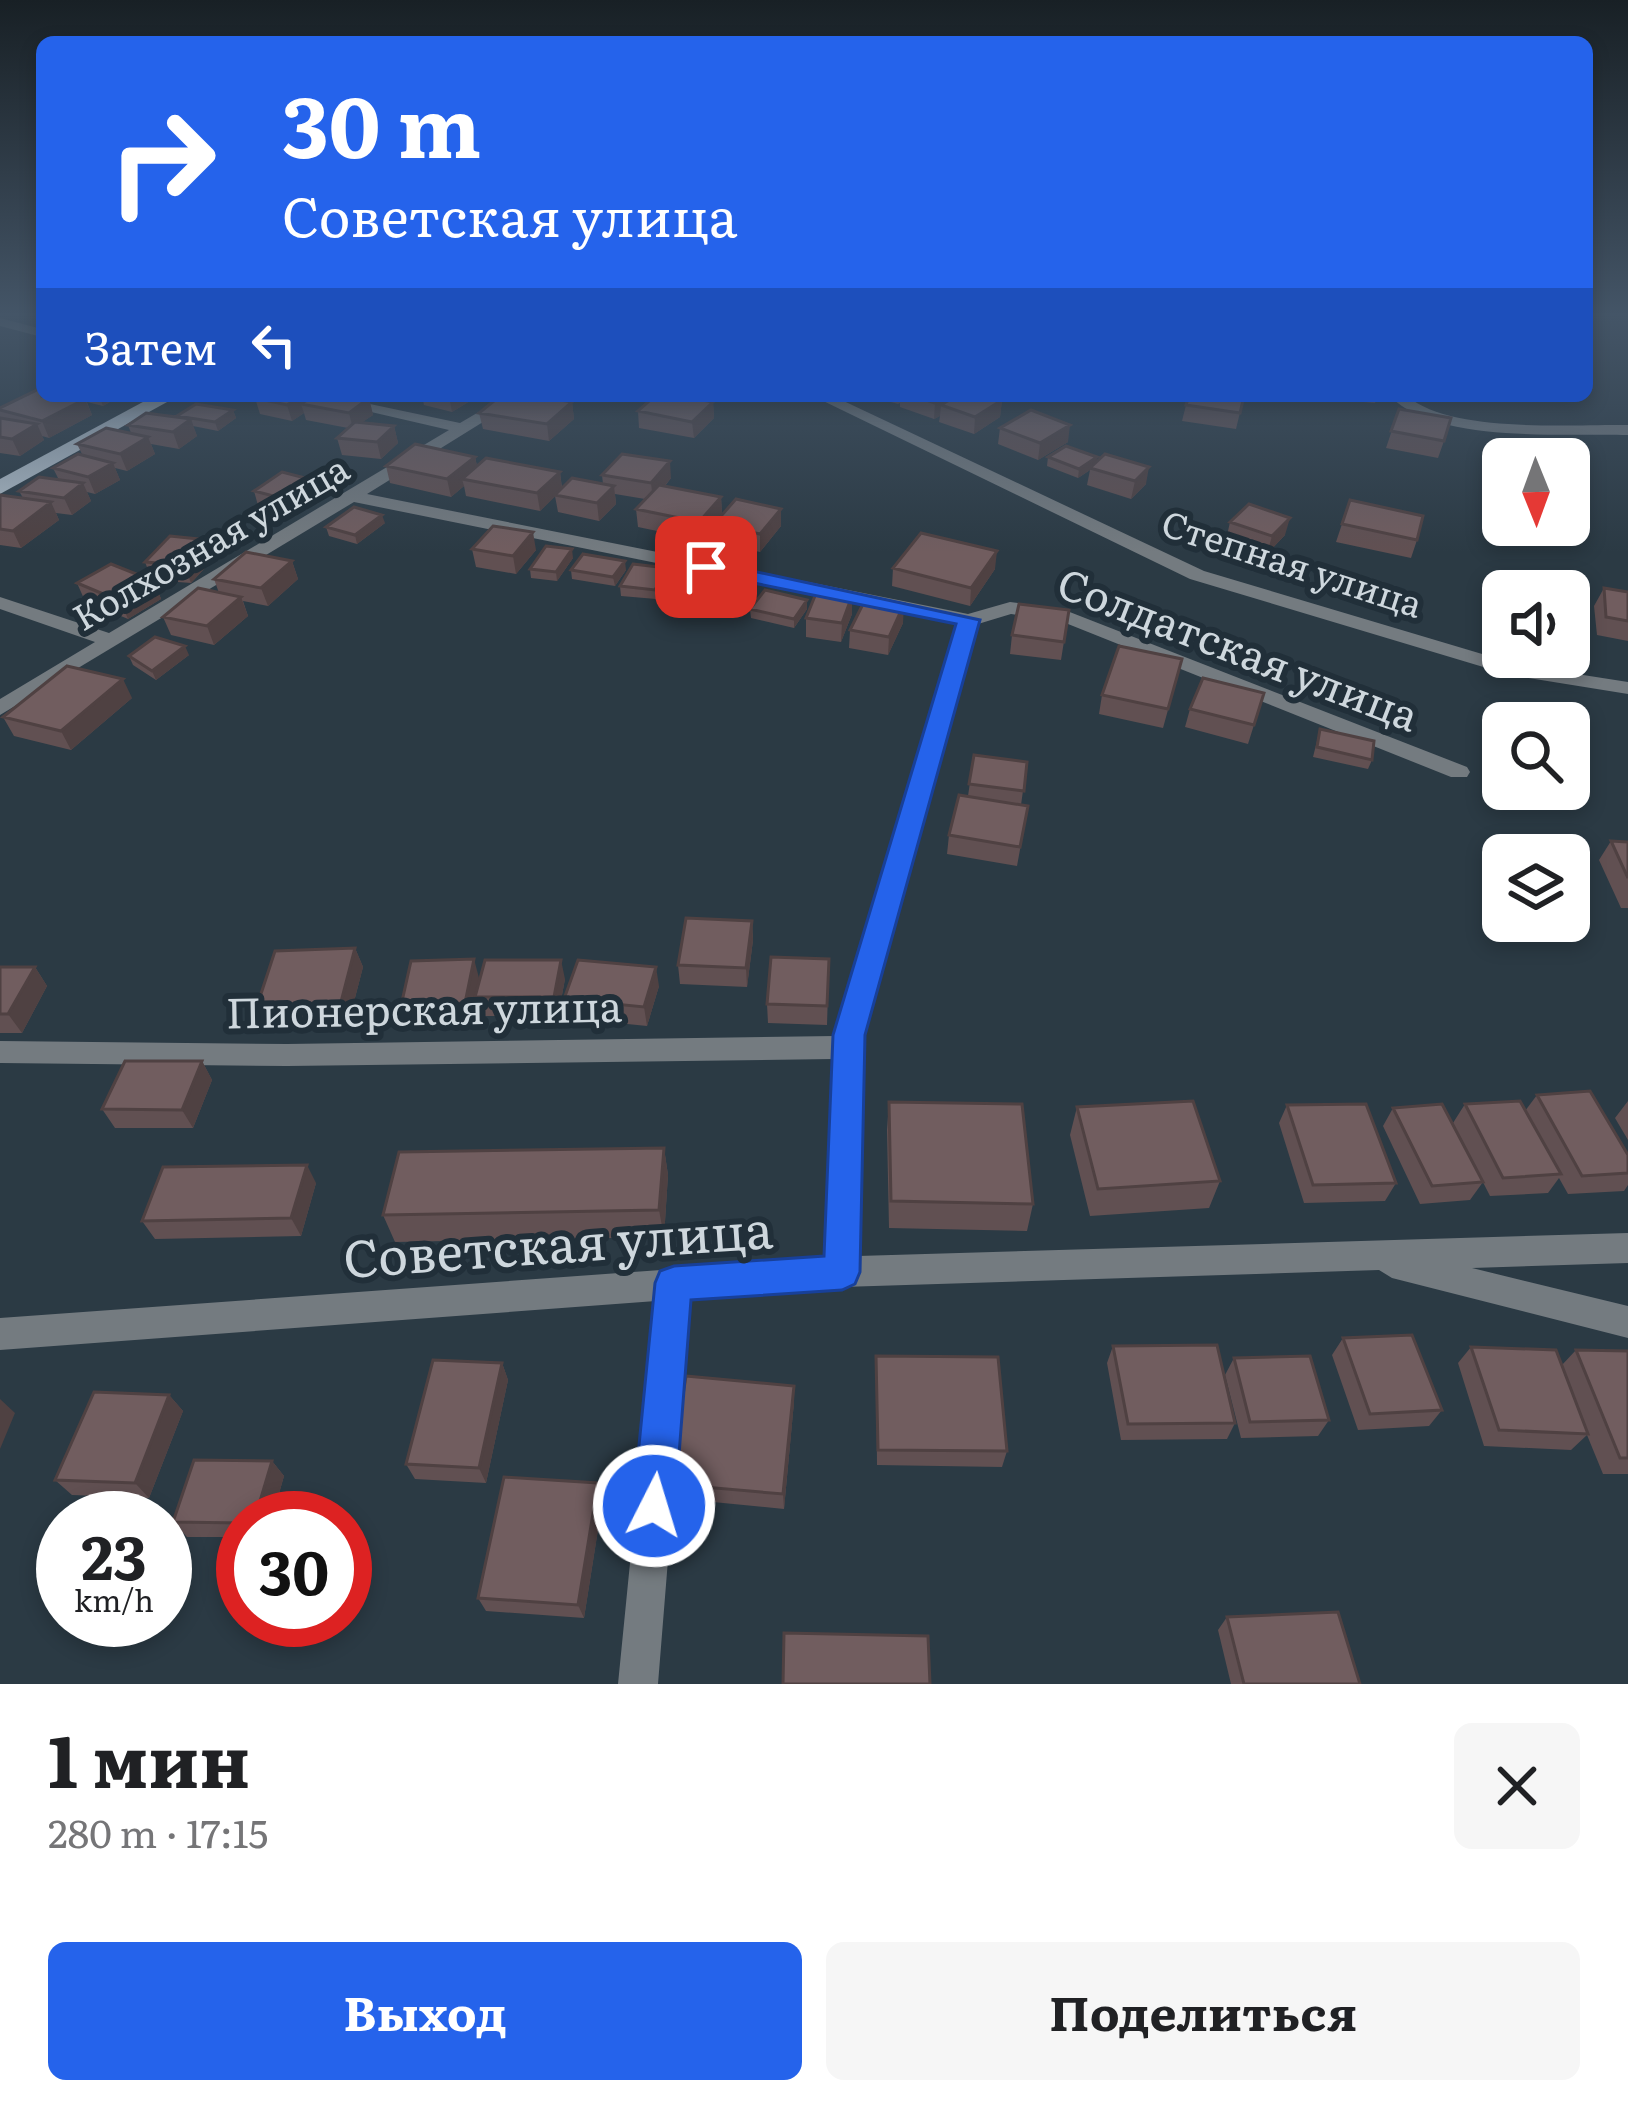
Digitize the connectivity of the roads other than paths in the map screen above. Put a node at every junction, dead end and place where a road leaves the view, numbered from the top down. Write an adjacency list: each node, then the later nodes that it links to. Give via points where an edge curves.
1 (157, 402): 8 (main road)
2 (338, 402): 6 (street)
3 (507, 402): 6 (street, Колхозная улица)
4 (834, 402): 13 (street, Степная улица, via 1197,574 1517,671)
5 (1405, 402): 7 (street, via 1444,420)
6 (464, 429): 9 (street, Колхозная улица)
7 (1628, 430)
8 (0, 488)
9 (356, 497): 11 (street, Солдатская улица); 12 (street, Колхозная улица)
10 (0, 603): 12 (street)
11 (969, 620): 15 (street, Солдатская улица, via 1010,608 1061,615); 16 (street)
12 (109, 640): 14 (street, Колхозная улица)
13 (1628, 688)
14 (0, 708)
15 (1459, 772)
16 (849, 1047): 17 (street, Пионерская улица); 20 (street)
17 (0, 1052)
18 (1628, 1247): 19 (street, Советская улица)
19 (1363, 1256): 20 (street, Советская улица); 22 (street)
20 (842, 1272): 21 (street, Советская улица)
21 (674, 1283): 23 (street, Советская улица); 24 (street)
22 (1628, 1322)
23 (0, 1334)
24 (638, 1684)

